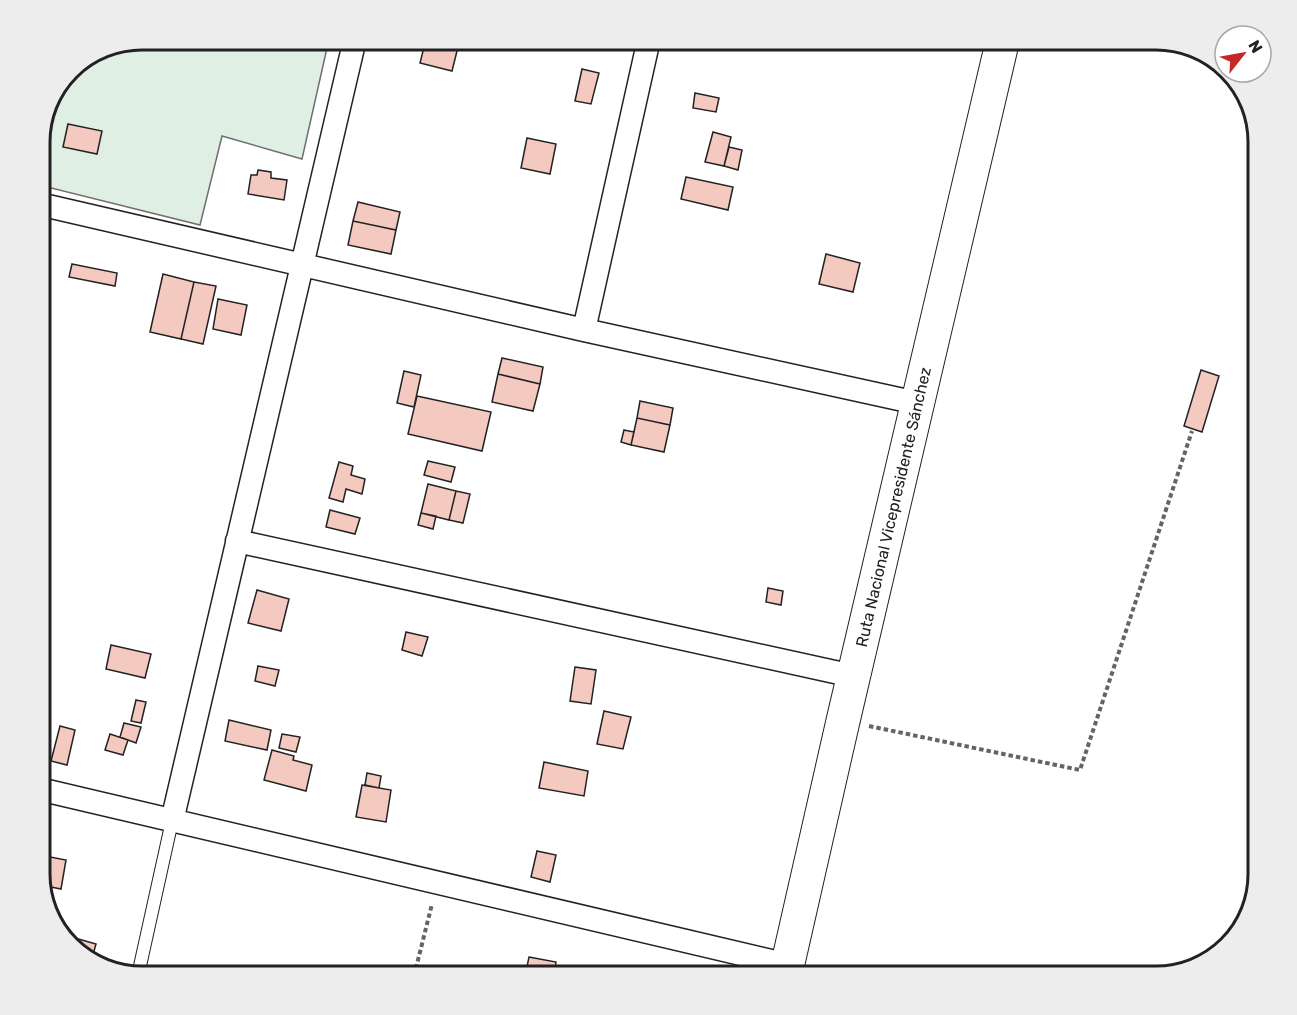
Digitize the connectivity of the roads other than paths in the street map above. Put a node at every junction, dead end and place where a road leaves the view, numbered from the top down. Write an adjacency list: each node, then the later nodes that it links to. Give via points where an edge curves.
1 (352, 50): 5 (street)
2 (647, 50): 6 (street)
3 (1000, 50): 7 (highway, Ruta Nacional Vicepresidente Sánchez)
4 (50, 207): 5 (street)
5 (302, 265): 6 (street); 8 (street)
6 (584, 330): 7 (street)
7 (917, 403): 9 (highway, Ruta Nacional Vicepresidente Sánchez)
8 (237, 541): 9 (street); 11 (street)
9 (854, 676): 14 (highway, Ruta Nacional Vicepresidente Sánchez)
10 (50, 792): 11 (street)
11 (172, 821): 12 (lane); 13 (street)
12 (140, 965)
13 (766, 965)
14 (787, 965)

